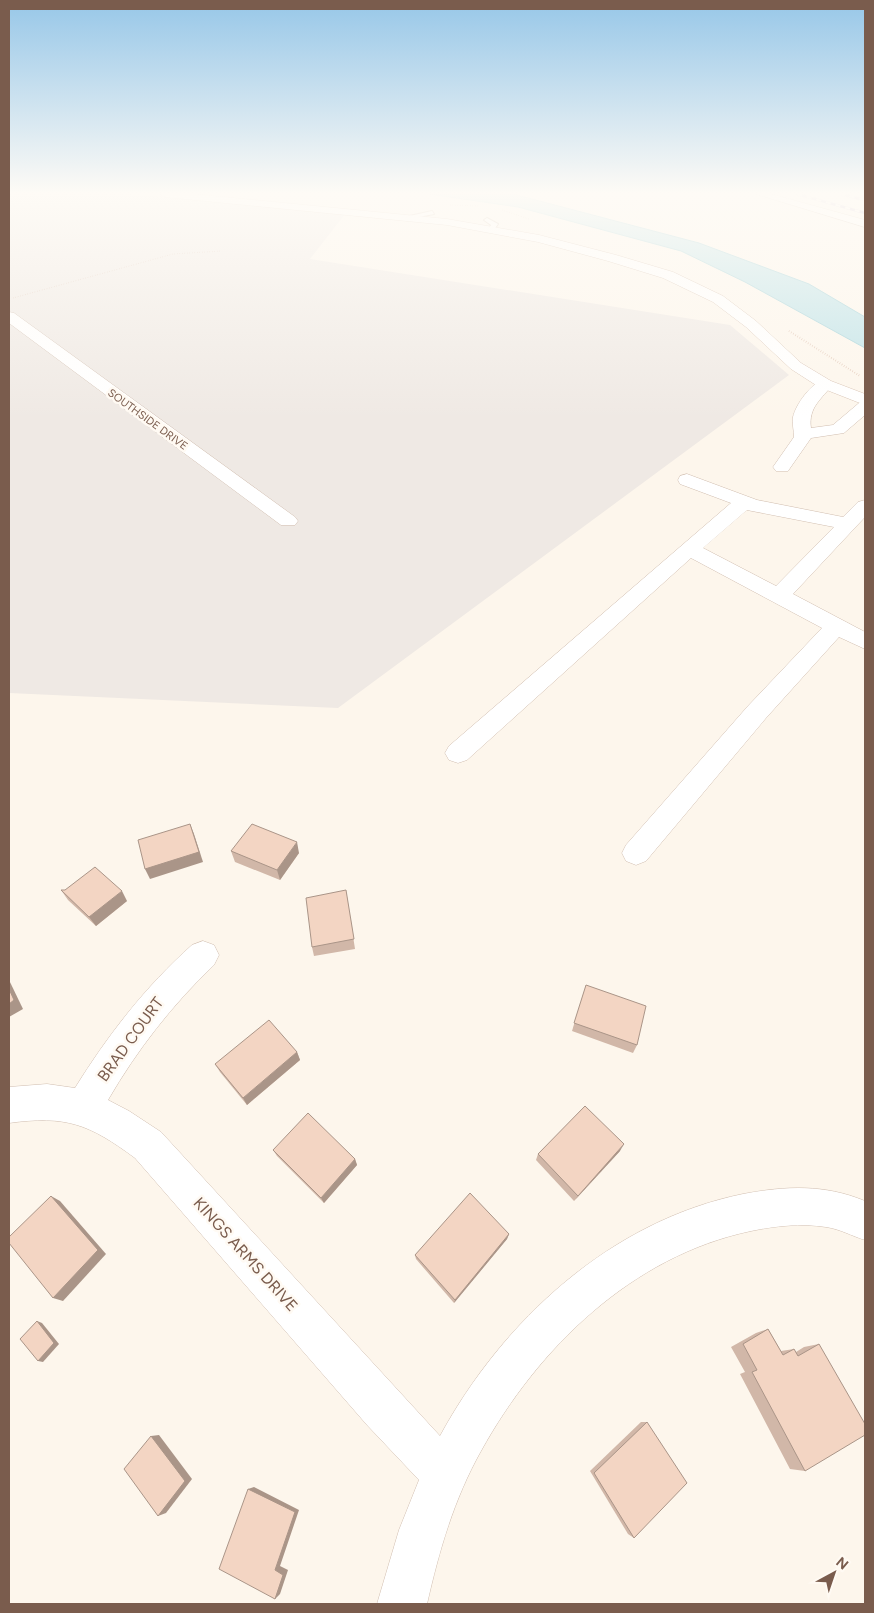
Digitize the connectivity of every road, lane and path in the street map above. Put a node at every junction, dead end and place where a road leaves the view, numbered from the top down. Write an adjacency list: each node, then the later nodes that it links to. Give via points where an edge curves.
1 (117, 269): 3 (path)
2 (646, 269): 5 (street, via 688,283 718,299 796,366)
3 (9, 299)
4 (9, 316): 13 (street, SOUTHSIDE DRIVE)
5 (825, 384): 6 (street); 8 (street, via 804,410 801,419)
6 (865, 400)
7 (865, 407): 8 (street, via 838,429)
8 (803, 434): 9 (street)
9 (782, 467)
10 (686, 480): 11 (street)
11 (744, 502): 14 (street, via 783,513); 15 (street)
12 (865, 506): 14 (street)
13 (288, 521)
14 (848, 524): 16 (street)
15 (689, 549): 16 (street); 19 (street)
16 (779, 596): 17 (street)
17 (836, 626): 18 (street); 20 (street)
18 (865, 641)
19 (458, 753)
20 (636, 853)
21 (203, 955): 23 (street, BRAD COURT, via 178,976 143,1016)
22 (9, 1105): 23 (street, KINGS ARMS DRIVE, via 50,1101)
23 (84, 1107): 25 (street, KINGS ARMS DRIVE, via 121,1125 148,1145)
24 (865, 1221): 25 (street, via 837,1209 796,1205 740,1212 688,1228 636,1255 568,1306 515,1363 477,1416)
25 (445, 1474): 26 (street, via 429,1511)
26 (402, 1604)

